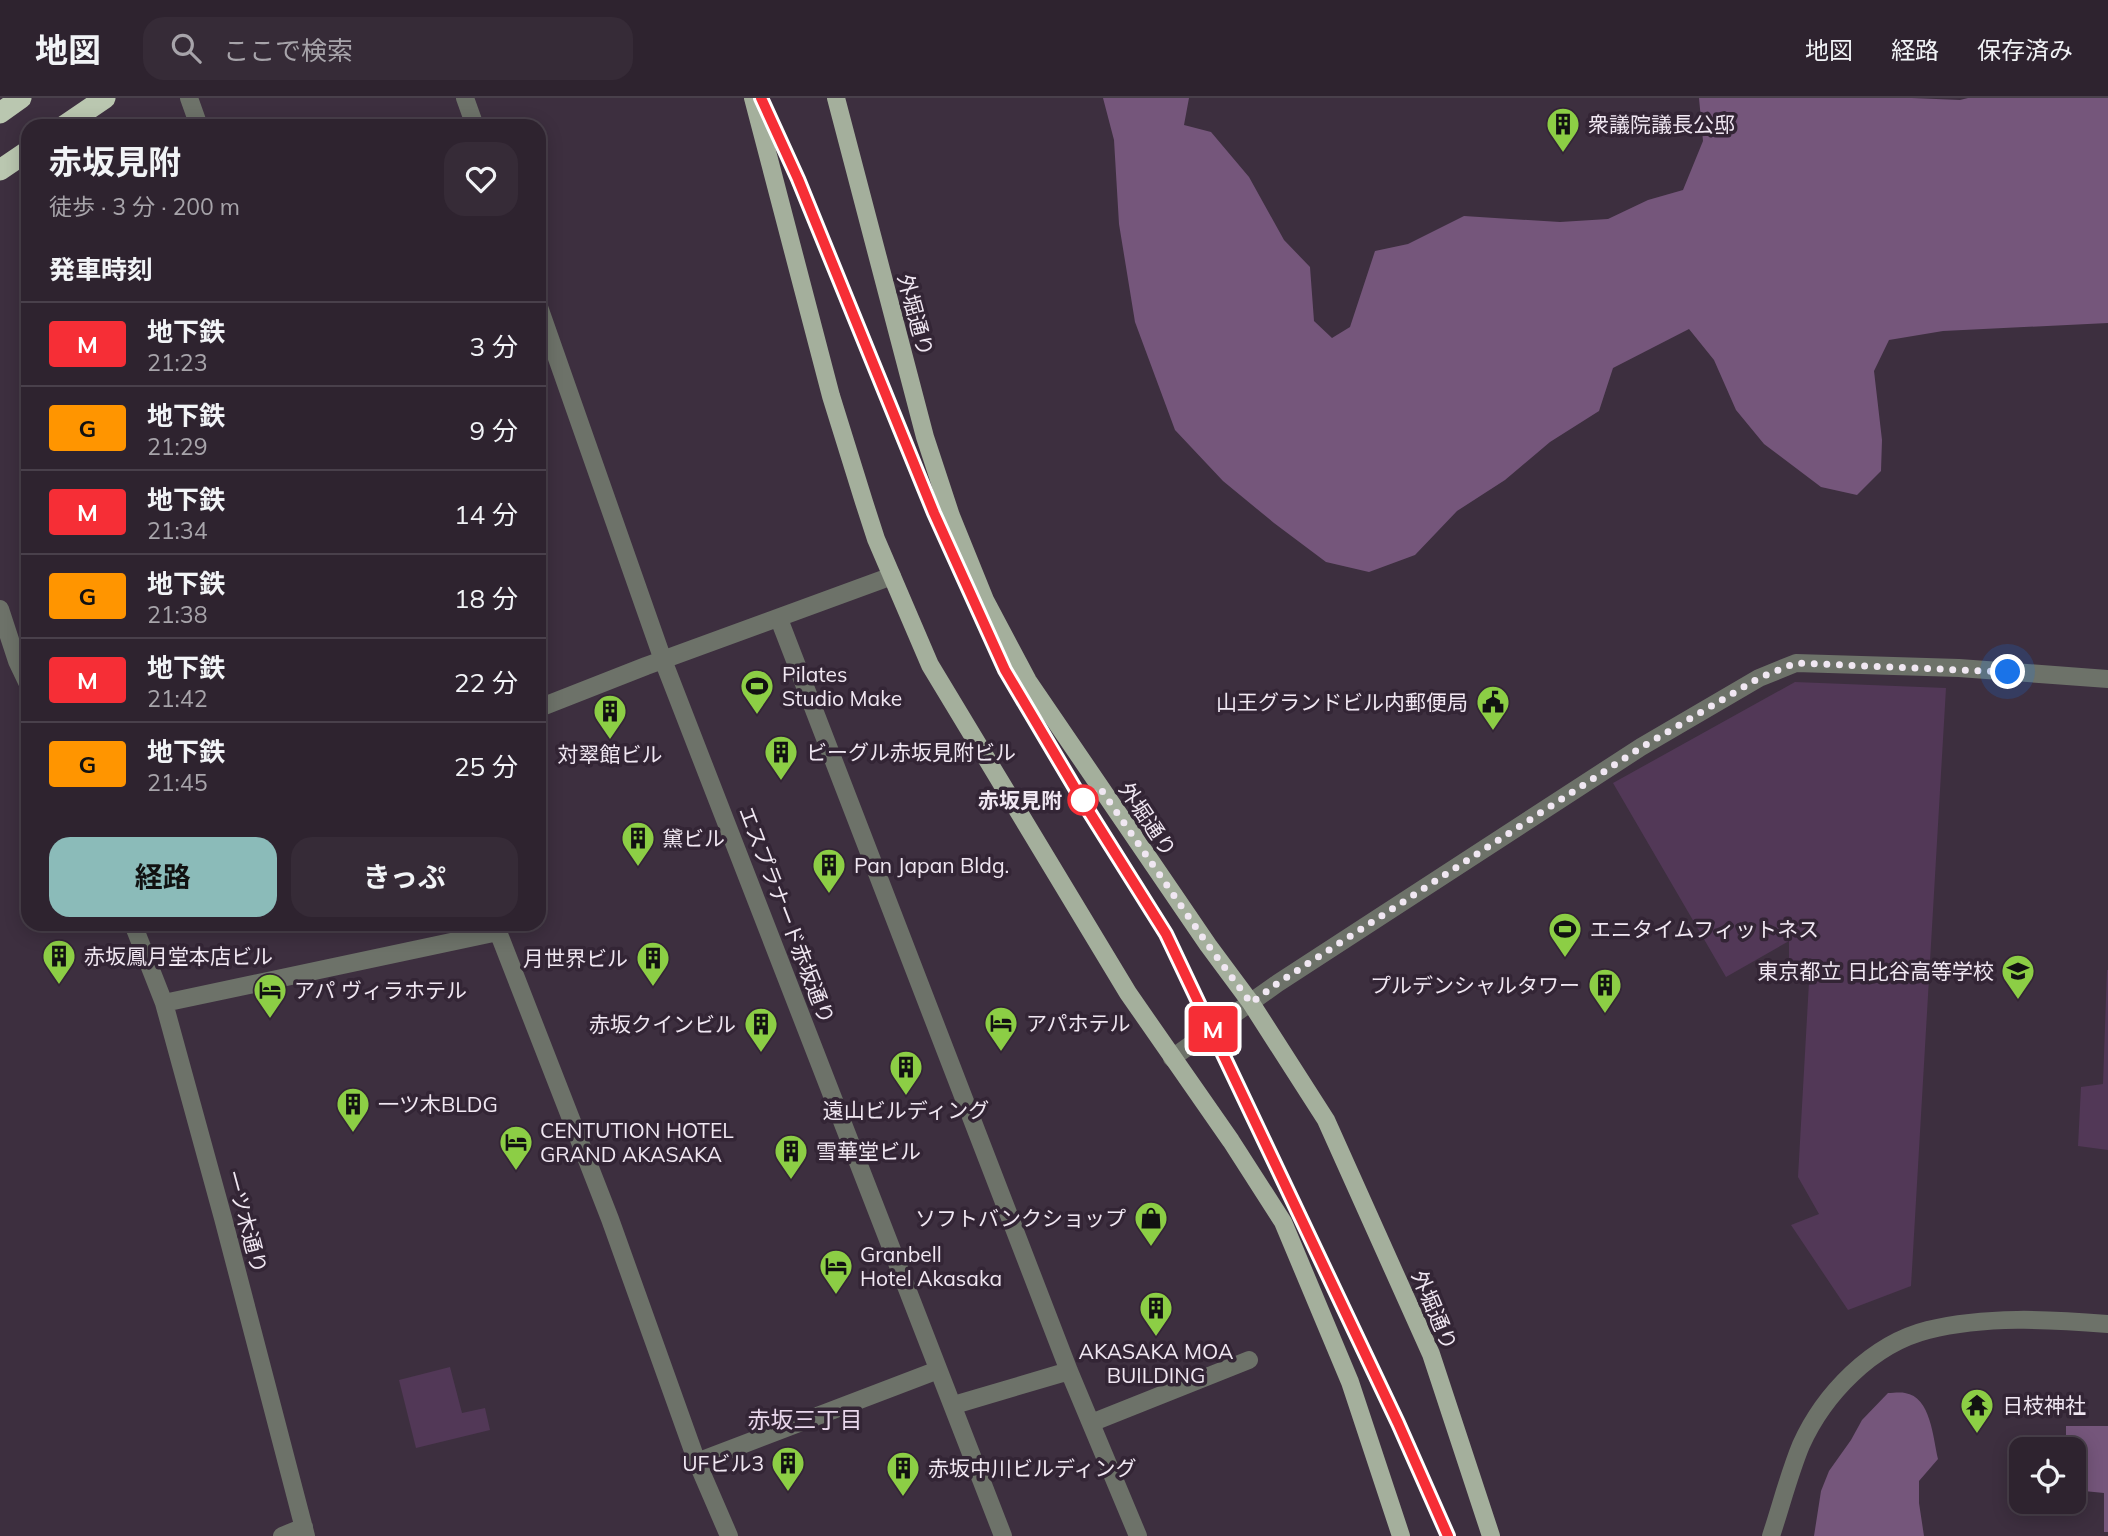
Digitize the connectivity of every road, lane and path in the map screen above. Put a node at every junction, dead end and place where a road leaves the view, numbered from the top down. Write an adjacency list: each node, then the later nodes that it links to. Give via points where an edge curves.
1 (21, 98): 7 (highway)
2 (105, 98): 8 (highway)
3 (189, 98): 9 (street)
4 (465, 98): 10 (street)
5 (753, 98): 14 (main road, via 831,396)
6 (836, 98): 25 (main road, 外堀通り, via 925,437 985,600 1028,681)
7 (0, 113)
8 (74, 119)
9 (196, 119)
10 (472, 119)
11 (21, 156): 12 (highway)
12 (0, 170)
13 (546, 327): 17 (street, エスプラナード赤坂通り)
14 (892, 576): 16 (street); 26 (main road, via 930,665)
15 (0, 608): 18 (street)
16 (779, 619): 17 (street); 30 (street)
17 (663, 660): 20 (street); 29 (street, エスプラナード赤坂通り)
18 (21, 669)
19 (2108, 680): 25 (street, via 1959,668 1796,663 1759,678 1642,747)
20 (546, 705)
21 (136, 931): 24 (street, 一ツ木通り)
22 (483, 931): 24 (street)
23 (497, 931): 33 (street, via 610,1219)
24 (164, 1003): 34 (street, 一ツ木通り)
25 (1251, 1003): 26 (street); 40 (main road, 外堀通り, via 1326,1120 1431,1354)
26 (1172, 1058): 39 (main road, via 1283,1222 1350,1382)
27 (2108, 1324): 41 (street, via 1983,1322 1926,1331 1893,1345 1850,1374 1823,1406 1801,1445)
28 (1249, 1360): 32 (street)
29 (938, 1370): 31 (street, エスプラナード赤坂通り); 33 (street)
30 (1069, 1371): 31 (street); 32 (street)
31 (954, 1405): 37 (street, エスプラナード赤坂通り)
32 (1091, 1423): 38 (street)
33 (697, 1462): 36 (street)
34 (305, 1532): 35 (street)
35 (282, 1536)
36 (729, 1536)
37 (1003, 1536)
38 (1138, 1536)
39 (1401, 1536)
40 (1491, 1536)
41 (1771, 1536)

